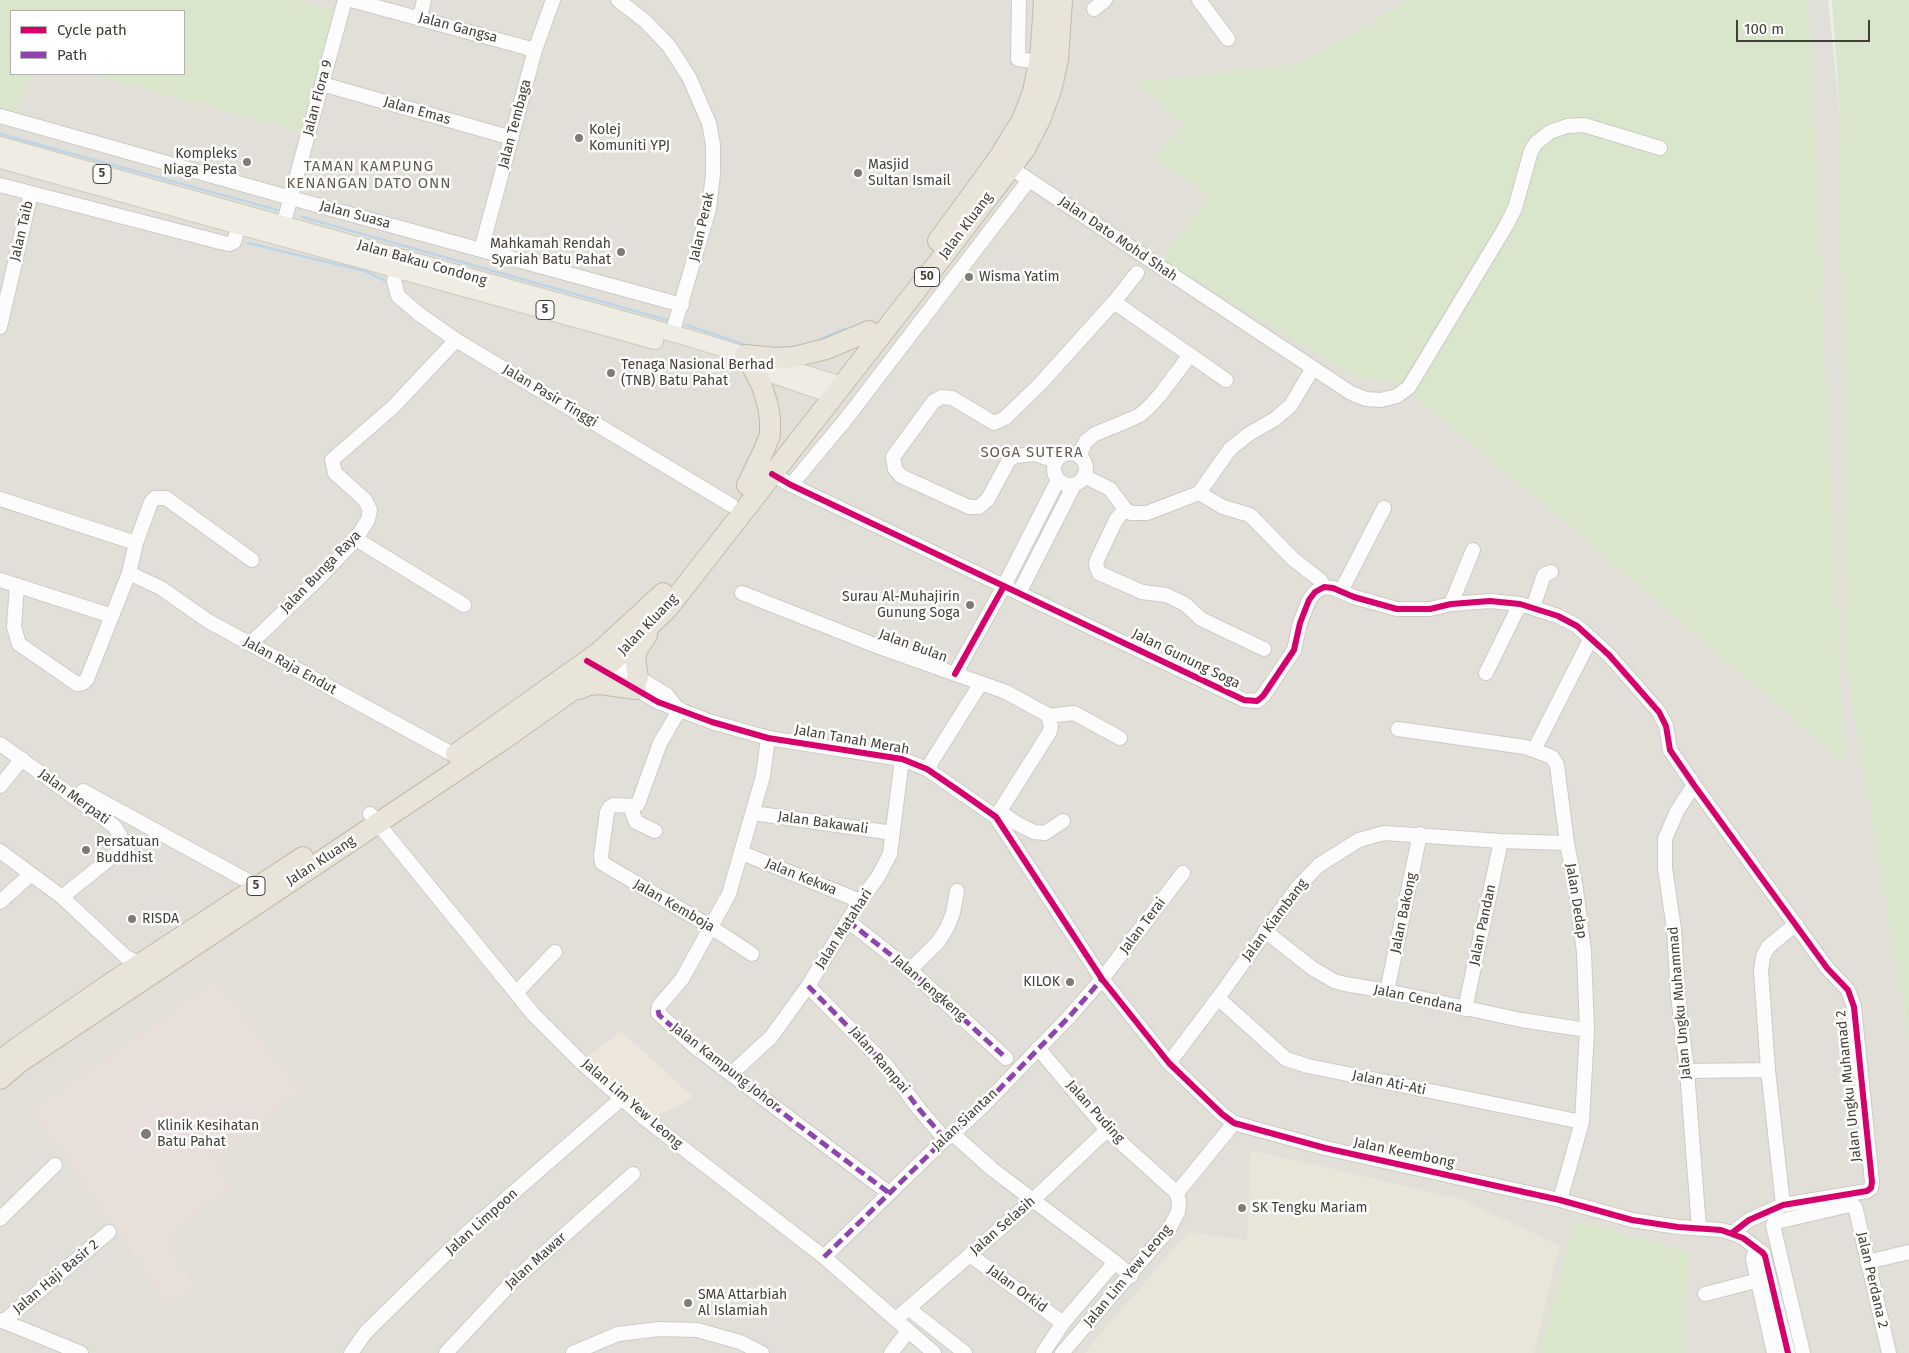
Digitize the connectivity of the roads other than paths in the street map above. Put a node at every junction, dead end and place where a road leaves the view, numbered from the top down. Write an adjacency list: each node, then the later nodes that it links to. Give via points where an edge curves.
1 (345, 0): 16 (street, Jalan Flora 9)
2 (350, 0): 12 (street, Jalan Gangsa)
3 (424, 0): 12 (street)
4 (553, 0): 14 (street, Jalan Tembaga)
5 (618, 0): 33 (street, Jalan Perak, via 669,46 689,77 709,123 713,145 709,209)
6 (1019, 0): 15 (street, via 1018,59)
7 (1044, 0): 15 (highway, Jalan Kluang / 50)
8 (1062, 0): 22 (highway, Jalan Kluang / 50, via 1058,59 1052,87 1040,120 1024,149)
9 (1105, 0): 11 (street)
10 (1199, 0): 13 (street)
11 (1094, 9)
12 (420, 17): 14 (street, Jalan Gangsa)
13 (1228, 39)
14 (535, 50): 18 (street, Jalan Tembaga)
15 (1039, 62): 22 (highway, Jalan Kluang / 50, via 1033,92)
16 (322, 84): 18 (street, Jalan Emas); 26 (street, Jalan Flora 9)
17 (0, 116): 26 (street, Jalan Suasa)
18 (512, 138): 29 (street, Jalan Tembaga)
19 (0, 145): 28 (main road, Jalan Bakau Condong / 5)
20 (1660, 148): 41 (street, Jalan Dato Mohd Shah, via 1584,125 1550,132 1536,143 1531,152 1520,195 1506,226 1409,388 1397,396 1366,399 1351,393)
21 (0, 160): 27 (main road, Jalan Bakau Condong / 5)
22 (1004, 164): 23 (street, Jalan Dato Mohd Shah); 36 (highway, Jalan Kluang / 50); 43 (highway, Jalan Kluang / 50)
23 (1029, 180): 41 (street, Jalan Dato Mohd Shah); 50 (street, via 846,419)
24 (0, 185): 25 (street)
25 (31, 193): 27 (street, via 224,243 234,242); 34 (street, Jalan Taib)
26 (290, 198): 28 (street, Jalan Flora 9); 29 (street, Jalan Suasa)
27 (239, 225): 28 (main road, Jalan Bakau Condong / 5)
28 (282, 230): 30 (main road, Jalan Bakau Condong / 5); 37 (main road, Jalan Bakau Condong / 5)
29 (481, 250): 33 (street, Jalan Suasa)
30 (398, 271): 38 (street, Jalan Pasir Tinggi, via 394,281 398,296); 40 (main road, Jalan Bakau Condong / 5)
31 (1137, 273): 32 (street)
32 (1114, 302): 39 (street); 45 (street, via 1005,418 994,423 952,398 942,397 934,401 893,457 895,469 901,476 969,507 979,507 988,499 1009,460 1015,456 1035,454)
33 (682, 305): 37 (street, Jalan Perak)
34 (2, 312): 35 (street, Jalan Taib)
35 (0, 327)
36 (869, 331): 40 (highway, via 826,349 794,357); 43 (highway, Jalan Kluang / 50)
37 (672, 334): 40 (main road, Jalan Bakau Condong / 5)
38 (456, 340): 53 (street, Jalan Pasir Tinggi); 56 (street, Jalan Bunga Raya, via 393,407 332,460 335,473 364,500 370,510)
39 (1190, 355): 42 (street); 44 (street, via 1148,408 1140,415 1095,434 1086,441)
40 (749, 361): 43 (main road, Jalan Bakau Condong / 5); 49 (highway, via 762,386 770,435)
41 (1314, 368): 51 (street, via 1291,405 1230,449)
42 (1226, 380)
43 (833, 388): 46 (highway, Jalan Kluang / 5); 49 (highway, Jalan Kluang / 5)
44 (1079, 456): 45 (street, via 1064,454); 48 (street, via 1086,467)
45 (1056, 461): 47 (street, via 1054,471)
46 (772, 474): 50 (street, Jalan Gunung Soga); 72 (highway, Jalan Kluang / 5)
47 (1058, 480): 48 (street, via 1065,485); 64 (street)
48 (1079, 480): 55 (street, via 1110,489); 68 (street)
49 (747, 485): 53 (highway, Jalan Kluang / 5)
50 (791, 485): 64 (street, Jalan Gunung Soga)
51 (1199, 493): 55 (street, via 1147,513 1131,513); 65 (street, via 1223,508 1250,515)
52 (0, 499): 57 (street)
53 (731, 505): 77 (highway, Jalan Kluang / 5, via 663,594)
54 (1384, 508): 66 (street)
55 (1125, 509): 76 (street, via 1116,520 1098,560 1099,573 1142,592 1166,594 1185,604 1201,619)
56 (356, 540): 70 (street); 75 (street, Jalan Bunga Raya)
57 (136, 544): 59 (street, via 151,502 160,497 166,498); 61 (street)
58 (1473, 550): 69 (street)
59 (252, 560)
60 (1551, 572): 71 (street, via 1544,575)
61 (129, 573): 73 (street); 75 (street, Jalan Raja Endut, via 161,588 208,621)
62 (0, 580): 63 (street)
63 (17, 585): 73 (street); 73 (street, via 14,627 19,644 77,684 87,680)
64 (1004, 586): 68 (street, Jalan Gunung Soga); 79 (street)
65 (1324, 587): 66 (street); 68 (street, Jalan Gunung Soga, via 1309,600 1294,650 1257,701 1244,700)
66 (1341, 591): 69 (street, via 1397,610 1430,609)
67 (742, 593): 79 (street, Jalan Bulan)
68 (1020, 593)
69 (1451, 604): 71 (street, via 1490,602)
70 (464, 605)
71 (1527, 605): 74 (street, via 1558,616); 78 (street)
72 (668, 608): 77 (highway, Jalan Kluang / 5); 81 (highway, via 637,650)
73 (112, 616)
74 (1591, 638): 89 (street); 94 (street, Jalan Ungku Muhamad 2, via 1659,712 1666,726 1670,750)
75 (250, 644): 90 (street, Jalan Raja Endut)
76 (1264, 650)
77 (600, 661): 81 (street); 82 (highway, Jalan Kluang / 5); 90 (highway, Jalan Kluang / 5)
78 (1486, 673)
79 (954, 674): 80 (street, Jalan Bulan)
80 (981, 683): 84 (street, Jalan Bulan, via 1021,699); 93 (street)
81 (637, 684): 82 (highway, via 588,685); 83 (street, via 667,695)
82 (564, 694): 100 (highway, Jalan Kluang / 5, via 504,739)
83 (679, 709): 86 (street, Jalan Tanah Merah); 97 (street, via 660,743 640,800)
84 (1048, 716): 87 (street, via 1074,713); 99 (street, via 1049,733)
85 (1398, 729): 89 (street, Jalan Dedap)
86 (768, 738): 92 (street, Jalan Tanah Merah); 98 (street, Jalan Kampung Johor, via 763,776)
87 (1120, 738)
88 (0, 744): 91 (street, Jalan Merpati)
89 (1534, 750): 106 (street, Jalan Dedap, via 1552,757 1557,765)
90 (454, 755): 100 (highway, Jalan Kluang / 5)
91 (22, 759): 95 (street); 113 (street, Jalan Merpati, via 114,826 120,835 122,845 118,852)
92 (902, 759): 93 (street, Jalan Tanah Merah); 103 (street, Jalan Matahari)
93 (926, 770): 99 (street, Jalan Tanah Merah)
94 (1694, 785): 117 (street, Jalan Ungku Muhamad 2); 138 (street, Jalan Ungku Muhammad, via 1677,811 1665,839)
95 (0, 786)
96 (83, 791): 111 (street)
97 (630, 806): 102 (street, via 636,822); 118 (street, Jalan Kemboja, via 610,807 605,819 602,863)
98 (753, 813): 103 (street, Jalan Bakawali); 108 (street, Jalan Kampung Johor)
99 (998, 815): 101 (street, via 1034,832 1045,833); 125 (street, Jalan Tanah Merah)
100 (374, 819): 111 (highway, Jalan Kluang / 5); 129 (street, Jalan Lim Yew Leong); 140 (highway, Jalan Kluang / 5, via 20,1062)
101 (1063, 822)
102 (655, 831)
103 (893, 833): 114 (street, Jalan Matahari, via 890,854)
104 (1420, 834): 105 (street, Jalan Kiambang); 119 (street, Jalan Kiambang, via 1384,832 1342,849 1319,865 1297,888); 128 (street, Jalan Bakong)
105 (1500, 841): 106 (street, Jalan Kiambang); 131 (street, Jalan Pandan)
106 (1567, 843): 132 (street, Jalan Dedap, via 1584,952)
107 (0, 851): 110 (street)
108 (742, 853): 114 (street, Jalan Kekwa); 118 (street, Jalan Kampung Johor, via 728,894)
109 (1183, 873): 125 (street, Jalan Terai)
110 (31, 874): 113 (street); 115 (street)
111 (257, 886): 123 (highway, Jalan Kluang / 5)
112 (957, 891): 124 (street, via 954,913 947,928 938,942)
113 (62, 897): 120 (street)
114 (860, 901): 116 (street, Jalan Matahari)
115 (0, 902)
116 (848, 921): 124 (street, Jalan Jengkeng); 127 (street, Jalan Matahari)
117 (1796, 924): 137 (street, via 1768,947 1763,957); 152 (street, Jalan Ungku Muhamad 2, via 1848,990 1854,1007 1872,1182 1867,1191)
118 (711, 927): 122 (street, Jalan Kemboja); 139 (street, Jalan Kampung Johor, via 682,979 658,1010 659,1015 696,1047)
119 (1266, 931): 128 (street, Jalan Cendana, via 1312,968 1334,981); 130 (street, Jalan Kiambang)
120 (116, 949): 123 (street, via 134,961); 126 (street, via 118,964)
121 (555, 952): 129 (street)
122 (752, 954)
123 (143, 961): 126 (highway, Jalan Kluang / 5)
124 (910, 970): 134 (street, Jalan Jengkeng)
125 (1102, 979): 133 (street, Jalan Siantan); 136 (street, Jalan Keembong)
126 (114, 981): 135 (highway, Jalan Kluang / 5)
127 (808, 986): 139 (street, Jalan Matahari, via 771,1037); 145 (street, Jalan Rampai, via 886,1065 919,1109)
128 (1388, 991): 131 (street, Jalan Cendana)
129 (516, 993): 141 (street, Jalan Lim Yew Leong, via 534,1015)
130 (1218, 998): 136 (street, Jalan Kiambang); 142 (street, Jalan Ati-Ati, via 1286,1059)
131 (1465, 1009): 132 (street, Jalan Cendana)
132 (1587, 1030): 142 (street, Jalan Dedap)
133 (1038, 1048): 144 (street, Jalan Puding); 145 (street, Jalan Siantan)
134 (1006, 1058)
135 (0, 1061)
136 (1169, 1063): 143 (street, Jalan Keembong)
137 (1768, 1070): 138 (street); 152 (street)
138 (1687, 1071): 154 (street, Jalan Ungku Muhammad)
139 (732, 1073): 148 (street, Jalan Kampung Johor)
140 (0, 1079)
141 (621, 1099): 159 (street, Jalan Lim Yew Leong); 172 (street, Jalan Limpoon, via 468,1232 366,1332)
142 (1582, 1122): 151 (street, Jalan Dedap)
143 (1234, 1123): 149 (street); 151 (street, Jalan Keembong, via 1325,1148)
144 (1108, 1130): 149 (street, Jalan Puding); 150 (street, Jalan Selasih)
145 (949, 1137): 148 (street, Jalan Siantan); 150 (street, Jalan Rampai)
146 (56, 1165): 153 (street)
147 (633, 1174): 170 (street, Jalan Mawar, via 513,1281)
148 (889, 1193): 159 (street, Jalan Siantan)
149 (1177, 1193): 162 (street, Jalan Lim Yew Leong, via 1178,1212 1169,1229)
150 (1033, 1200): 158 (street, Jalan Selasih); 160 (street, Jalan Rampai)
151 (1560, 1200): 154 (street, Jalan Keembong, via 1632,1220)
152 (1783, 1204): 156 (street, Jalan Ungku Muhamad 2, via 1749,1220)
153 (0, 1219)
154 (1699, 1228): 156 (street, Jalan Keembong)
155 (109, 1232): 167 (street, Jalan Haji Basir 2)
156 (1732, 1233): 163 (street, Jalan Keembong, via 1763,1253)
157 (1909, 1252): 161 (street)
158 (970, 1255): 165 (street, Jalan Selasih); 168 (street, Jalan Orkid)
159 (824, 1257): 166 (street, Jalan Lim Yew Leong)
160 (1115, 1262): 162 (street, Jalan Rampai); 168 (street)
161 (1867, 1262): 182 (street, Jalan Perdana 2, via 1854,1206 1773,1224); 183 (street, Jalan Perdana 2)
162 (1130, 1276): 179 (street, Jalan Lim Yew Leong)
163 (1764, 1279): 164 (street); 180 (street); 181 (street)
164 (1705, 1294)
165 (908, 1308): 166 (street, Jalan Selasih); 177 (street)
166 (896, 1319): 169 (street, Jalan Lim Yew Leong)
167 (2, 1321): 171 (street)
168 (1063, 1323): 178 (street)
169 (908, 1331): 175 (street); 176 (street, Jalan Lim Yew Leong)
170 (453, 1351)
171 (81, 1353)
172 (351, 1353)
173 (573, 1353): 174 (street, via 618,1334 659,1329 697,1330 740,1342)
174 (762, 1353)
175 (892, 1353)
176 (934, 1353)
177 (965, 1353)
178 (1043, 1353)
179 (1062, 1353)
180 (1774, 1353)
181 (1788, 1353)
182 (1803, 1353)
183 (1889, 1353)

